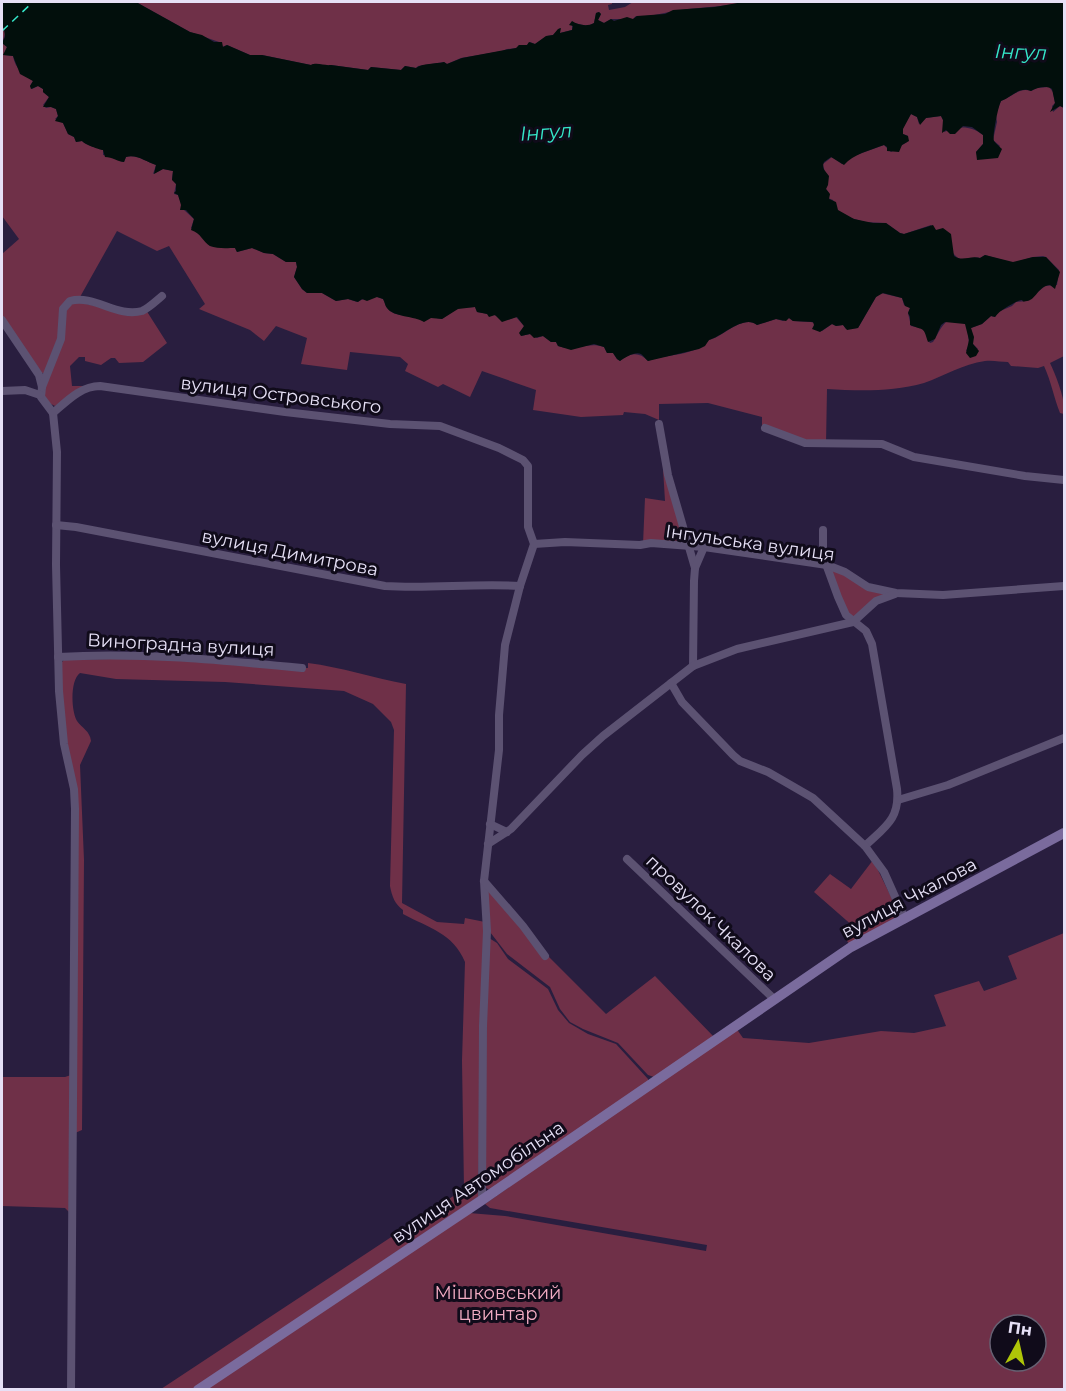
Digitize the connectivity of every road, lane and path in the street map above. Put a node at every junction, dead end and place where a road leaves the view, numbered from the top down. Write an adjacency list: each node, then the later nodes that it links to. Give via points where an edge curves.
1 (162, 296): 4 (street, via 141,311 118,310 80,299 70,301 63,309 61,339)
2 (2, 320): 4 (street, via 39,375)
3 (2, 391): 4 (street)
4 (41, 391): 5 (street)
5 (53, 413): 9 (street); 11 (street, вулиця Островського, via 79,392 100,386 285,412 440,426 499,448 528,466 528,527)
6 (659, 424): 12 (street, via 668,476)
7 (765, 428): 8 (street, via 805,443 882,444 914,457)
8 (1065, 480)
9 (56, 525): 16 (street, вулиця Димитрова, via 386,586); 22 (street)
10 (823, 530): 14 (street)
11 (534, 544): 12 (street, Інгульська вулиця); 16 (street)
12 (688, 546): 13 (street, Інгульська вулиця); 15 (street)
13 (704, 547): 14 (street, Інгульська вулиця); 15 (street)
14 (827, 565): 18 (street, Інгульська вулиця, via 868,587); 20 (street, via 846,615)
15 (695, 568): 23 (street)
16 (520, 586): 28 (street, via 505,645)
17 (1065, 586): 18 (street, Інгульська вулиця, via 943,595)
18 (896, 593): 19 (street)
19 (867, 609): 20 (street); 21 (street, via 862,619)
20 (853, 622): 21 (street); 23 (street, via 737,649)
21 (866, 631): 27 (street, via 872,644)
22 (58, 657): 24 (street, Виноградна вулиця, via 226,660); 39 (street, via 64,744 75,809)
23 (693, 666): 25 (street)
24 (302, 668)
25 (671, 683): 29 (street, via 582,755); 32 (street, via 682,702 733,755 813,798)
26 (1065, 738): 27 (street, via 948,785)
27 (898, 800): 32 (street, via 894,816)
28 (490, 824): 29 (street); 31 (street)
29 (507, 832): 31 (street)
30 (1065, 833): 35 (street, вулиця Чкалова)
31 (488, 844): 34 (street)
32 (865, 846): 35 (street, via 884,872)
33 (627, 859): 37 (street, провулок Чкалова)
34 (484, 880): 36 (street); 38 (street, via 487,931)
35 (905, 919): 37 (street, вулиця Чкалова, via 851,947)
36 (545, 956)
37 (774, 999): 38 (street, вулиця Автомобільна)
38 (478, 1205): 40 (street, вулиця Автомобільна)
39 (71, 1389)
40 (198, 1389)

